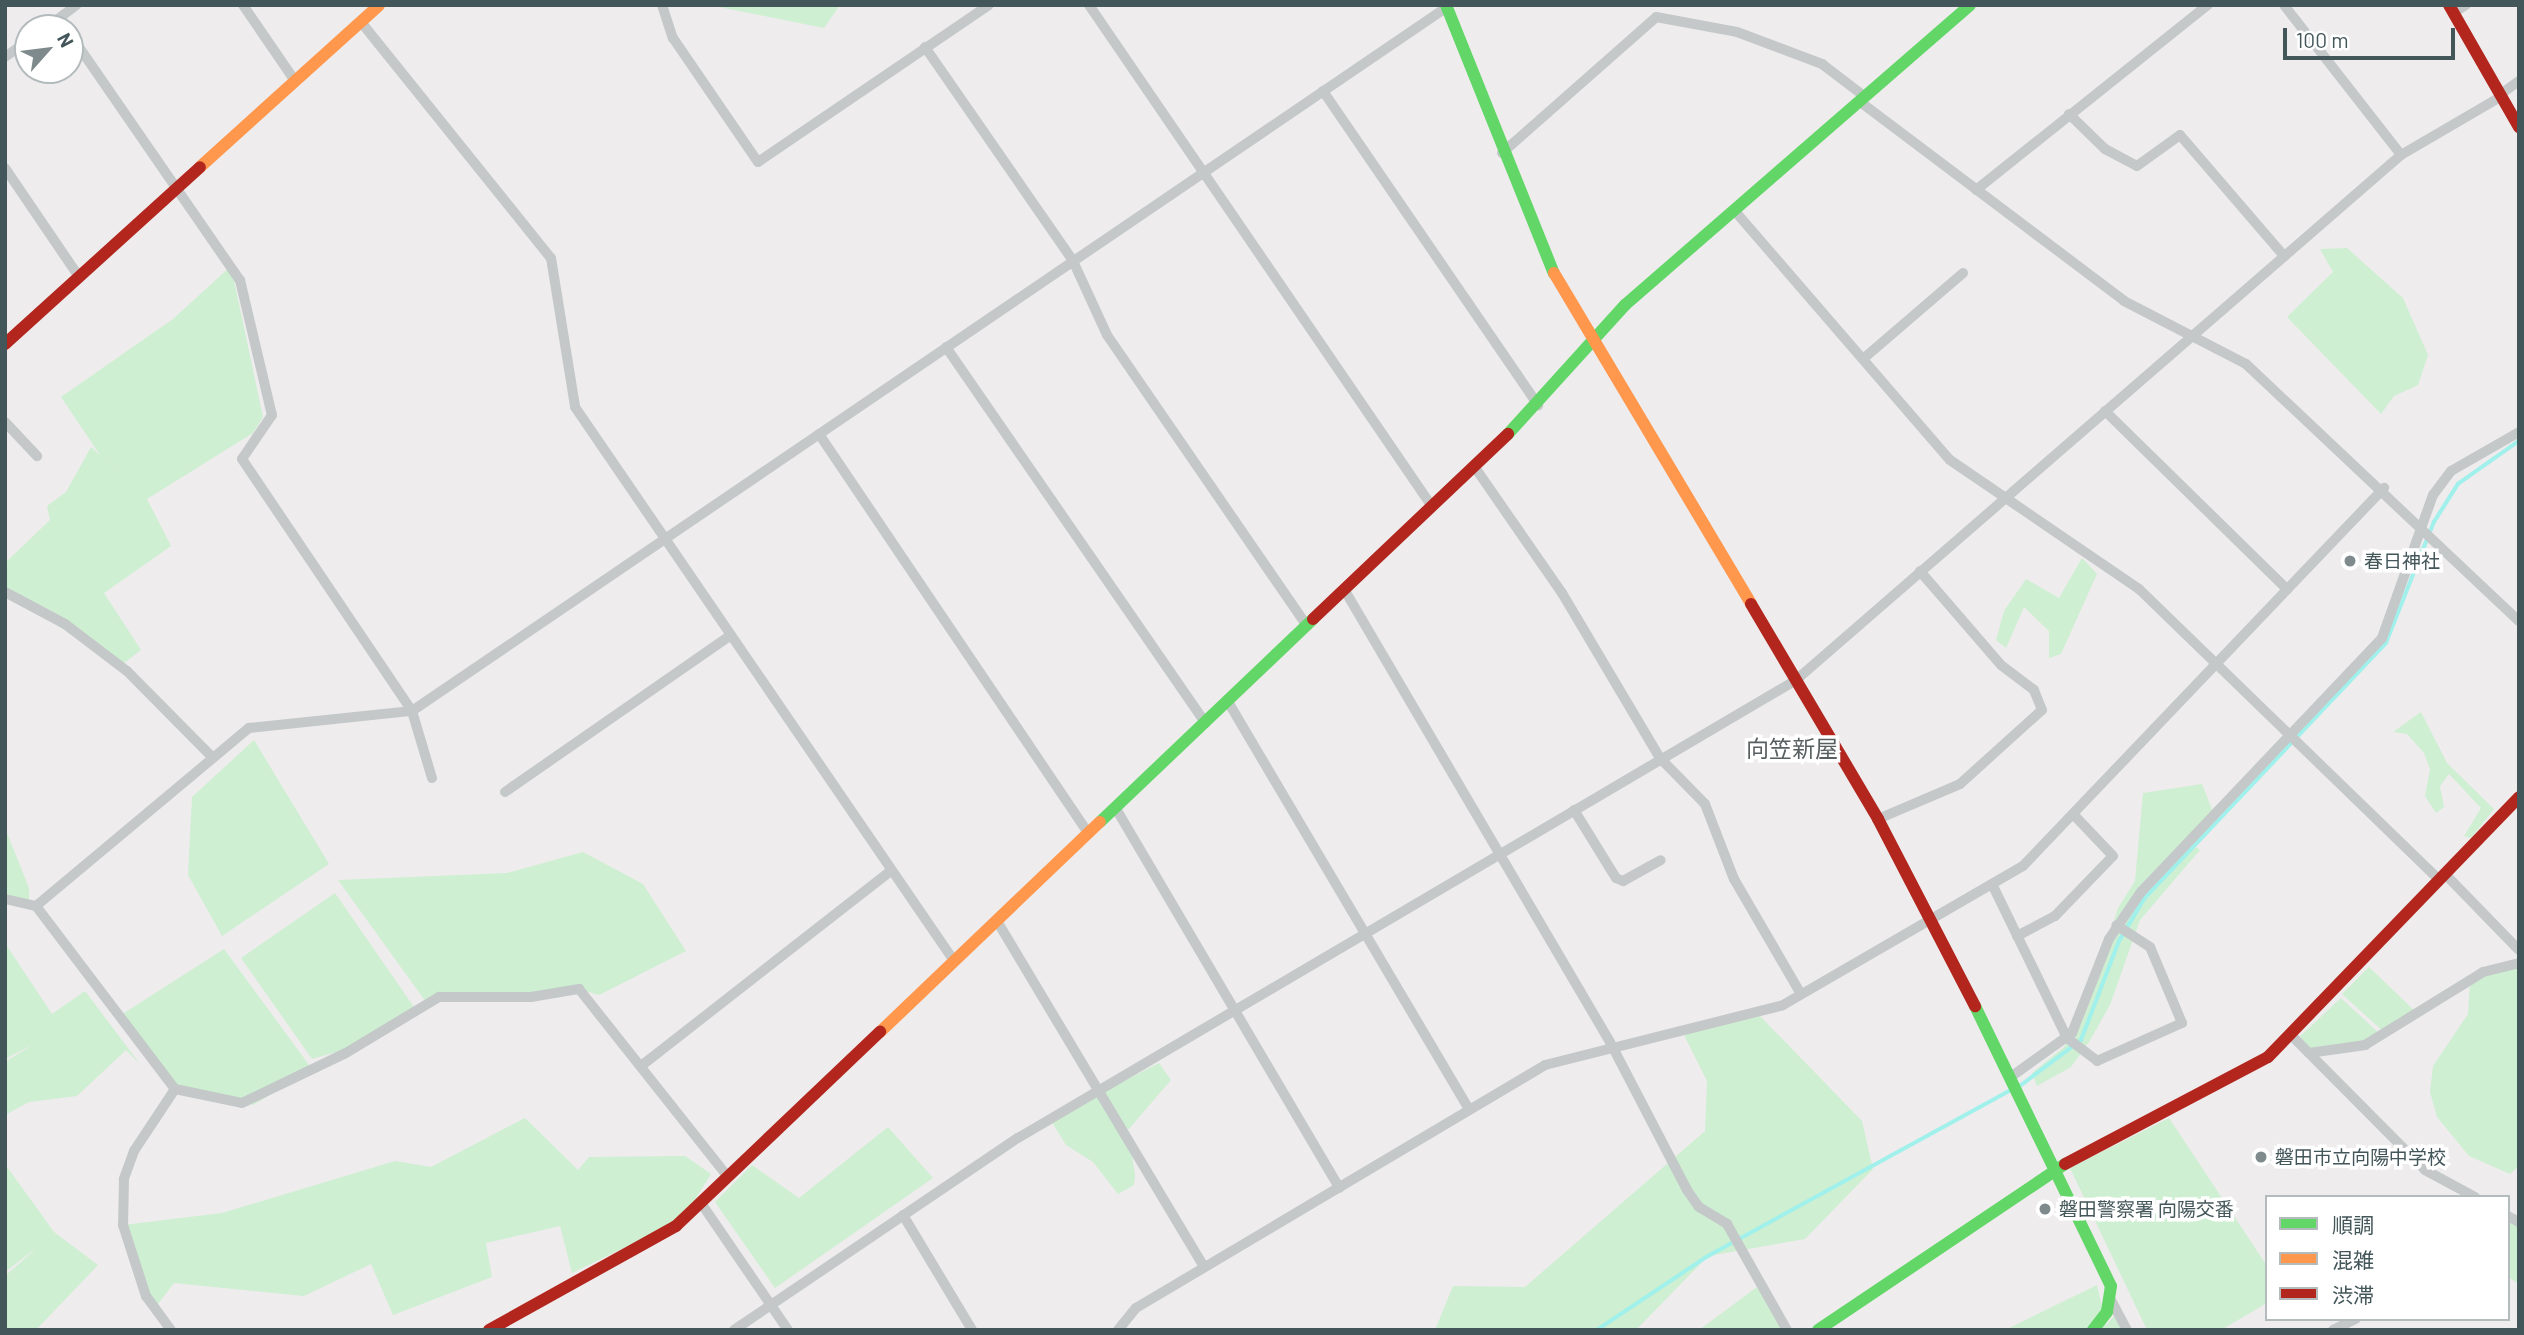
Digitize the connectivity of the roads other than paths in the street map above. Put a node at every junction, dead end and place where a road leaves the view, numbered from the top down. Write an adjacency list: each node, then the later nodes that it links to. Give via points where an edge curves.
1 (243, 5): 15 (street)
2 (379, 5): 12 (street)
3 (662, 5): 13 (street, via 673,38 758,162)
4 (989, 5): 13 (street)
5 (1090, 5): 25 (street)
6 (1970, 5): 19 (street)
7 (2208, 5): 20 (street)
8 (2284, 5): 23 (street)
9 (2466, 5): 11 (street)
10 (1446, 6): 17 (street); 22 (street)
11 (2451, 9): 18 (street)
12 (361, 22): 15 (street); 49 (street, via 551,258 569,393)
13 (925, 47): 30 (street)
14 (84, 54): 26 (street)
15 (295, 80): 26 (street)
16 (2519, 81): 18 (street)
17 (1323, 91): 25 (street); 38 (street)
18 (2502, 95): 21 (street); 23 (street)
19 (1862, 99): 22 (street, via 1822,64 1737,32 1656,17); 27 (street); 28 (street)
20 (2069, 114): 27 (street); 29 (street, via 2105,149 2137,166 2180,135)
21 (2519, 127)
22 (1502, 153): 35 (street, via 1527,217)
23 (2401, 155): 29 (street)
24 (5, 168): 32 (street)
25 (1203, 173): 30 (street); 47 (street)
26 (177, 187): 32 (street); 60 (street, via 240,280 272,415 242,459)
27 (1976, 190): 33 (street, via 2124,301)
28 (1734, 209): 35 (street, via 1625,305); 37 (street)
29 (2284, 256): 33 (street)
30 (1073, 261): 36 (street); 55 (street, via 1107,335)
31 (1963, 272): 37 (street)
32 (79, 276): 34 (street)
33 (2188, 339): 39 (street); 45 (street, via 2246,364)
34 (5, 344)
35 (1595, 344): 38 (street); 58 (street)
36 (946, 347): 42 (street); 61 (street)
37 (1863, 359): 46 (street, via 1950,460)
38 (1538, 405): 44 (street)
39 (2105, 411): 46 (street); 52 (street)
40 (5, 422): 43 (street)
41 (2519, 432): 48 (street, via 2451,471 2433,495)
42 (819, 434): 49 (street); 72 (street)
43 (37, 456)
44 (1474, 466): 47 (street); 64 (street, via 1562,593)
45 (2384, 488): 48 (street); 52 (street)
46 (2005, 497): 50 (street); 57 (street, via 2139,589)
47 (1432, 505): 51 (street)
48 (2422, 529): 54 (street); 62 (street, via 2382,638)
49 (665, 538): 56 (street); 60 (street)
50 (1920, 571): 58 (street); 71 (street, via 2001,665 2034,690 2042,710 1959,784)
51 (1344, 589): 55 (street); 73 (street)
52 (2287, 589): 57 (street)
53 (5, 592): 63 (street, via 65,624 127,671)
54 (2519, 621)
55 (1307, 626): 59 (street)
56 (731, 635): 66 (street); 75 (street)
57 (2217, 663): 62 (street); 70 (street)
58 (1796, 680): 64 (street); 71 (street)
59 (1227, 701): 61 (street); 83 (street)
60 (412, 711): 63 (street, via 249,728); 65 (street)
61 (1205, 723): 68 (street)
62 (2293, 737): 76 (street); 82 (street, via 2141,892)
63 (213, 758): 79 (street)
64 (1660, 758): 69 (street); 88 (street, via 1705,804 1734,879)
65 (432, 778)
66 (505, 792)
67 (2519, 797): 76 (street)
68 (1115, 807): 72 (street); 89 (street)
69 (1574, 810): 73 (street); 74 (street, via 1616,878)
70 (2073, 814): 77 (street, via 2023,866); 84 (street, via 2113,856 2055,916)
71 (1878, 819): 80 (street)
72 (1088, 833): 81 (street)
73 (1498, 854): 83 (street); 92 (street)
74 (1661, 860)
75 (892, 870): 86 (street); 94 (street)
76 (2442, 877): 85 (street); 90 (street)
77 (1992, 884): 80 (street); 84 (street)
78 (5, 899): 79 (street)
79 (36, 906): 96 (street)
80 (1932, 918): 88 (street); 95 (street)
81 (997, 921): 86 (street); 97 (street)
82 (2116, 925): 91 (street, via 2086,1010); 91 (street, via 2150,947 2182,1024 2097,1061)
83 (1364, 933): 89 (street); 98 (street)
84 (2017, 936): 91 (street)
85 (2519, 950)
86 (954, 961): 100 (street)
87 (2519, 963): 93 (street, via 2483,972 2365,1045)
88 (1801, 994): 92 (street, via 1783,1005)
89 (1233, 1011): 97 (street); 101 (street)
90 (2291, 1035): 93 (street); 99 (street, via 2243,1075)
91 (2067, 1038): 95 (street)
92 (1613, 1048): 98 (street, via 1545,1065); 115 (street, via 1688,1190 1699,1207 1727,1224)
93 (2309, 1053): 102 (street, via 2426,1170)
94 (641, 1066): 96 (street, via 586,994 568,987 531,997 439,997 346,1054 242,1103); 100 (street)
95 (2012, 1076): 99 (street)
96 (175, 1089): 109 (street, via 134,1151 124,1178 123,1225 146,1296)
97 (1099, 1090): 104 (street); 105 (street)
98 (1469, 1110): 101 (street)
99 (2058, 1168): 106 (street, via 2111,1286); 116 (street)
100 (727, 1176): 103 (street)
101 (1339, 1188): 105 (street)
102 (2471, 1195)
103 (701, 1203): 107 (street); 110 (street, via 676,1226)
104 (903, 1215): 107 (street); 113 (street)
105 (1204, 1267): 114 (street, via 1136,1308)
106 (2110, 1300): 117 (street); 118 (street)
107 (771, 1304): 111 (street); 112 (street)
108 (2352, 1321): 119 (street)
109 (171, 1330)
110 (489, 1330)
111 (734, 1330)
112 (788, 1330)
113 (972, 1330)
114 (1118, 1330)
115 (1787, 1330)
116 (1818, 1330)
117 (2093, 1330)
118 (2127, 1330)
119 (2333, 1330)

